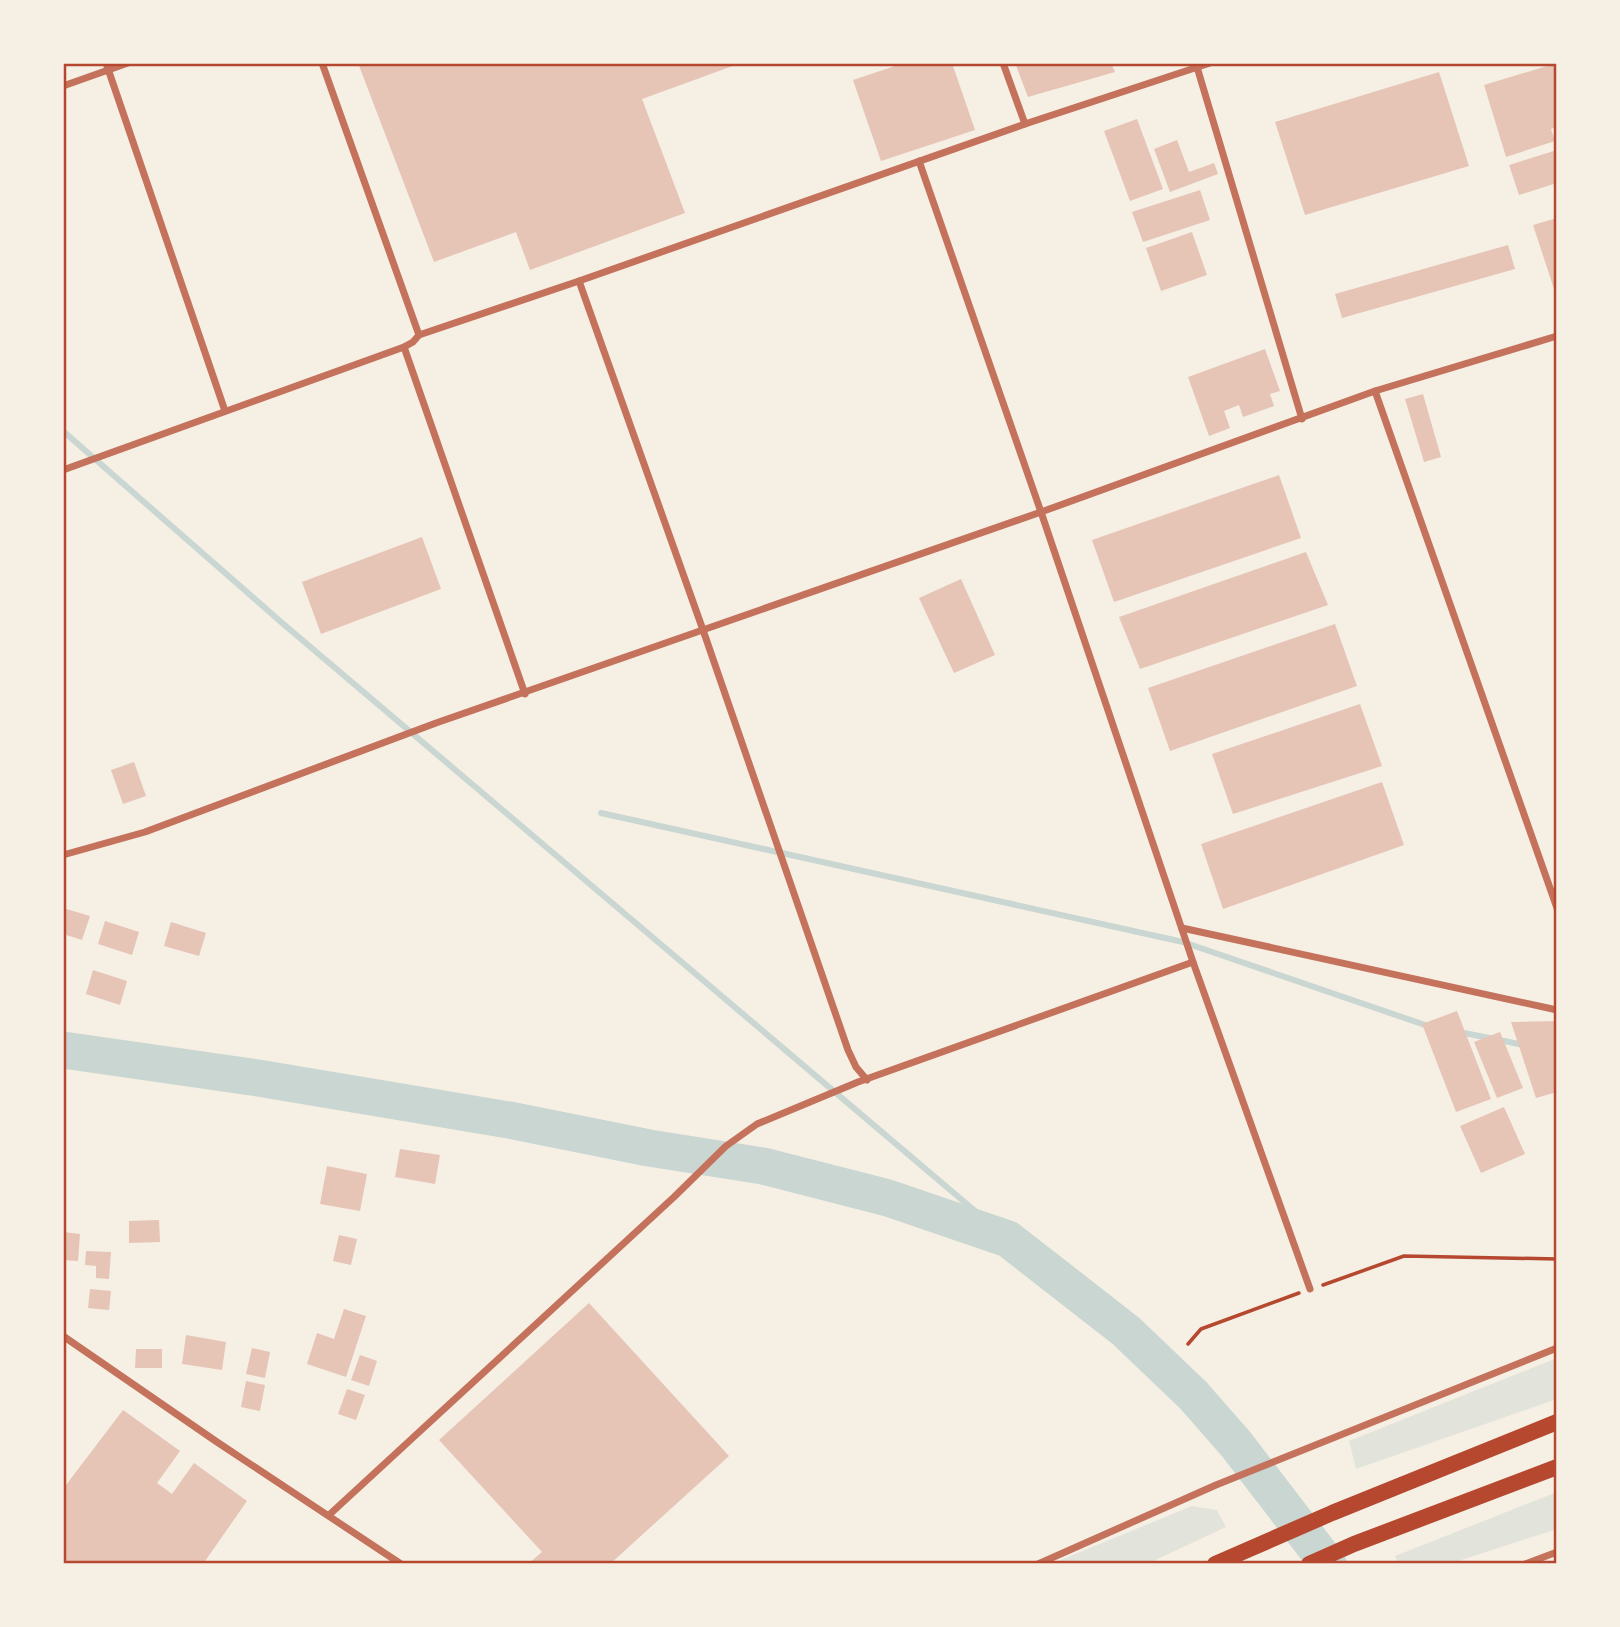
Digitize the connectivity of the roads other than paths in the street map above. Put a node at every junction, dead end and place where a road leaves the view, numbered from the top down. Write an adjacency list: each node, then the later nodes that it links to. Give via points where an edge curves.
1 (128, 63): 5 (street)
2 (321, 63): 11 (street)
3 (1003, 63): 8 (street)
4 (1210, 63): 6 (street)
5 (107, 66): 7 (street); 15 (street)
6 (1197, 67): 8 (street); 16 (street)
7 (63, 86)
8 (1025, 124): 9 (street)
9 (919, 161): 10 (street); 18 (street)
10 (579, 281): 11 (street); 19 (street)
11 (419, 335): 13 (street)
12 (1557, 336): 14 (street)
13 (404, 347): 15 (street); 20 (street)
14 (1375, 391): 16 (street); 22 (street)
15 (225, 411): 17 (street)
16 (1302, 419): 18 (street)
17 (63, 470)
18 (1041, 512): 19 (street); 24 (street)
19 (703, 630): 20 (street); 27 (street, via 848,1049)
20 (524, 694): 21 (street, via 145,832)
21 (63, 855)
22 (1553, 884): 23 (street)
23 (1557, 908)
24 (1181, 928): 25 (street); 26 (street)
25 (1193, 962): 27 (street); 28 (street)
26 (1557, 1010)
27 (867, 1080): 33 (street, via 757,1124 726,1146)
28 (1310, 1289)
29 (63, 1336): 33 (street)
30 (1557, 1348): 36 (street, via 1216,1485)
31 (1557, 1422): 37 (highway)
32 (1557, 1466): 38 (highway)
33 (329, 1515): 35 (street)
34 (1557, 1552): 39 (street)
35 (401, 1564)
36 (1038, 1564)
37 (1216, 1564)
38 (1309, 1564)
39 (1525, 1564)

